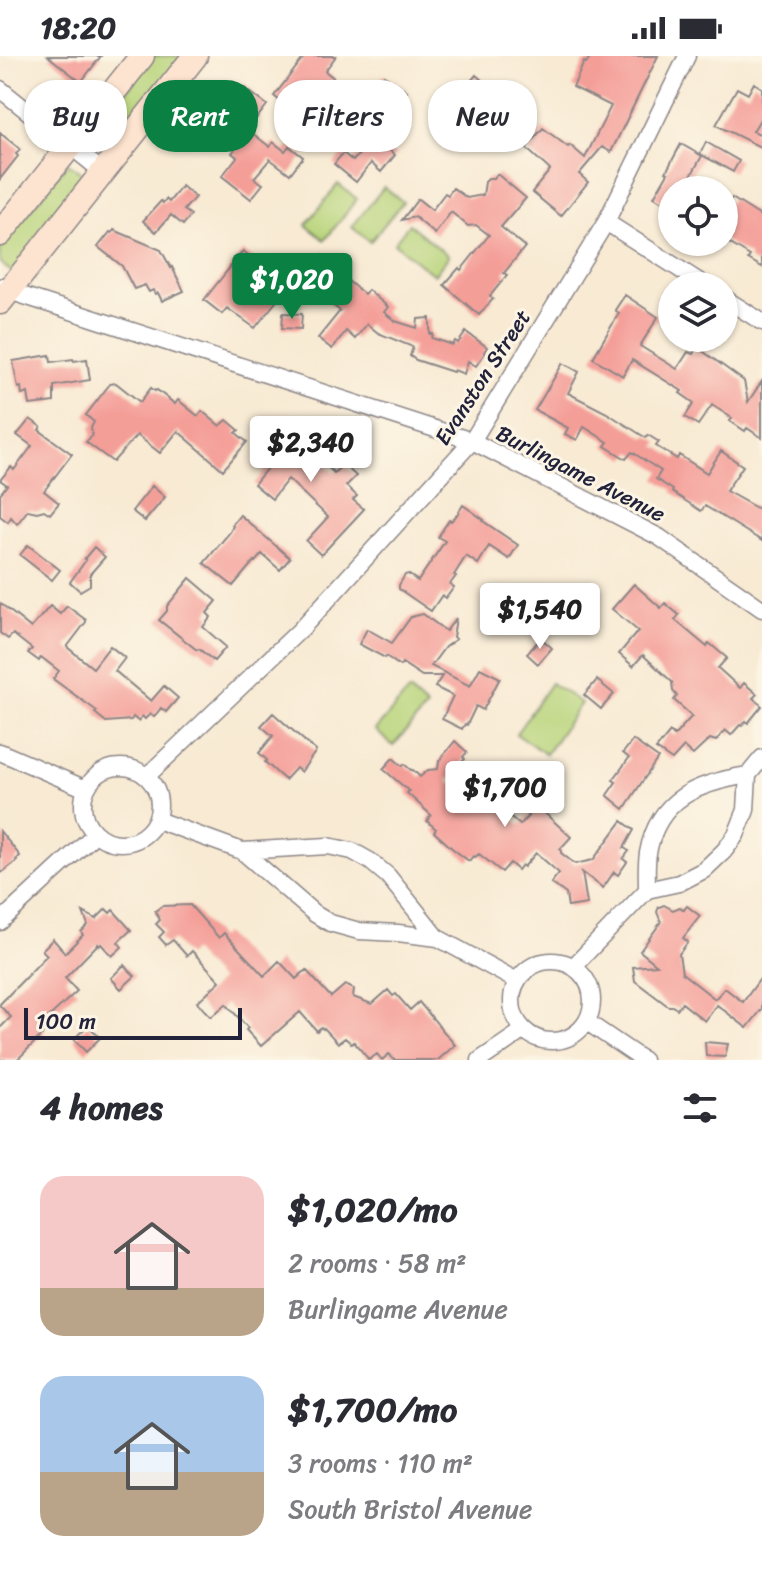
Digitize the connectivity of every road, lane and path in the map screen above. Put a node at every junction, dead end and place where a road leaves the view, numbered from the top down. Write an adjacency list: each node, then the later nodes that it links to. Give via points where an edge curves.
1 (142, 56): 4 (main road)
2 (195, 56): 9 (main road)
3 (687, 56): 10 (street, Evanston Street)
4 (123, 80)
5 (0, 89): 6 (street)
6 (24, 108)
7 (64, 152): 11 (main road)
8 (79, 152): 9 (street)
9 (103, 172): 13 (main road)
10 (606, 222): 12 (street); 16 (street, Evanston Street)
11 (0, 234)
12 (684, 272)
13 (3, 292): 16 (street, Burlingame Avenue)
14 (738, 307): 15 (street)
15 (762, 322)
16 (472, 441): 17 (street, Burlingame Avenue, via 659,537); 21 (street, Evanston Street, via 301,629)
17 (762, 609)
18 (0, 752): 22 (street)
19 (762, 758): 20 (street)
20 (748, 775): 26 (street, via 746,810 724,851 679,883); 26 (street, via 691,790 670,807 648,854)
21 (147, 776): 22 (street, via 114,767); 23 (street, via 159,797)
22 (86, 789): 24 (street, via 83,813)
23 (157, 820): 24 (street, via 130,843 105,841); 25 (street)
24 (95, 834): 27 (street)
25 (242, 851): 28 (street, via 330,923); 28 (street, via 328,846 352,851 388,876)
26 (647, 890): 29 (street)
27 (0, 922)
28 (438, 938): 30 (street)
29 (573, 967): 30 (street, via 548,961 525,971); 31 (street, via 591,993)
30 (517, 981): 32 (street, via 511,1003)
31 (587, 1022): 32 (street, via 576,1034 552,1042); 34 (street)
32 (524, 1030): 33 (street)
33 (480, 1060)
34 (643, 1060)

